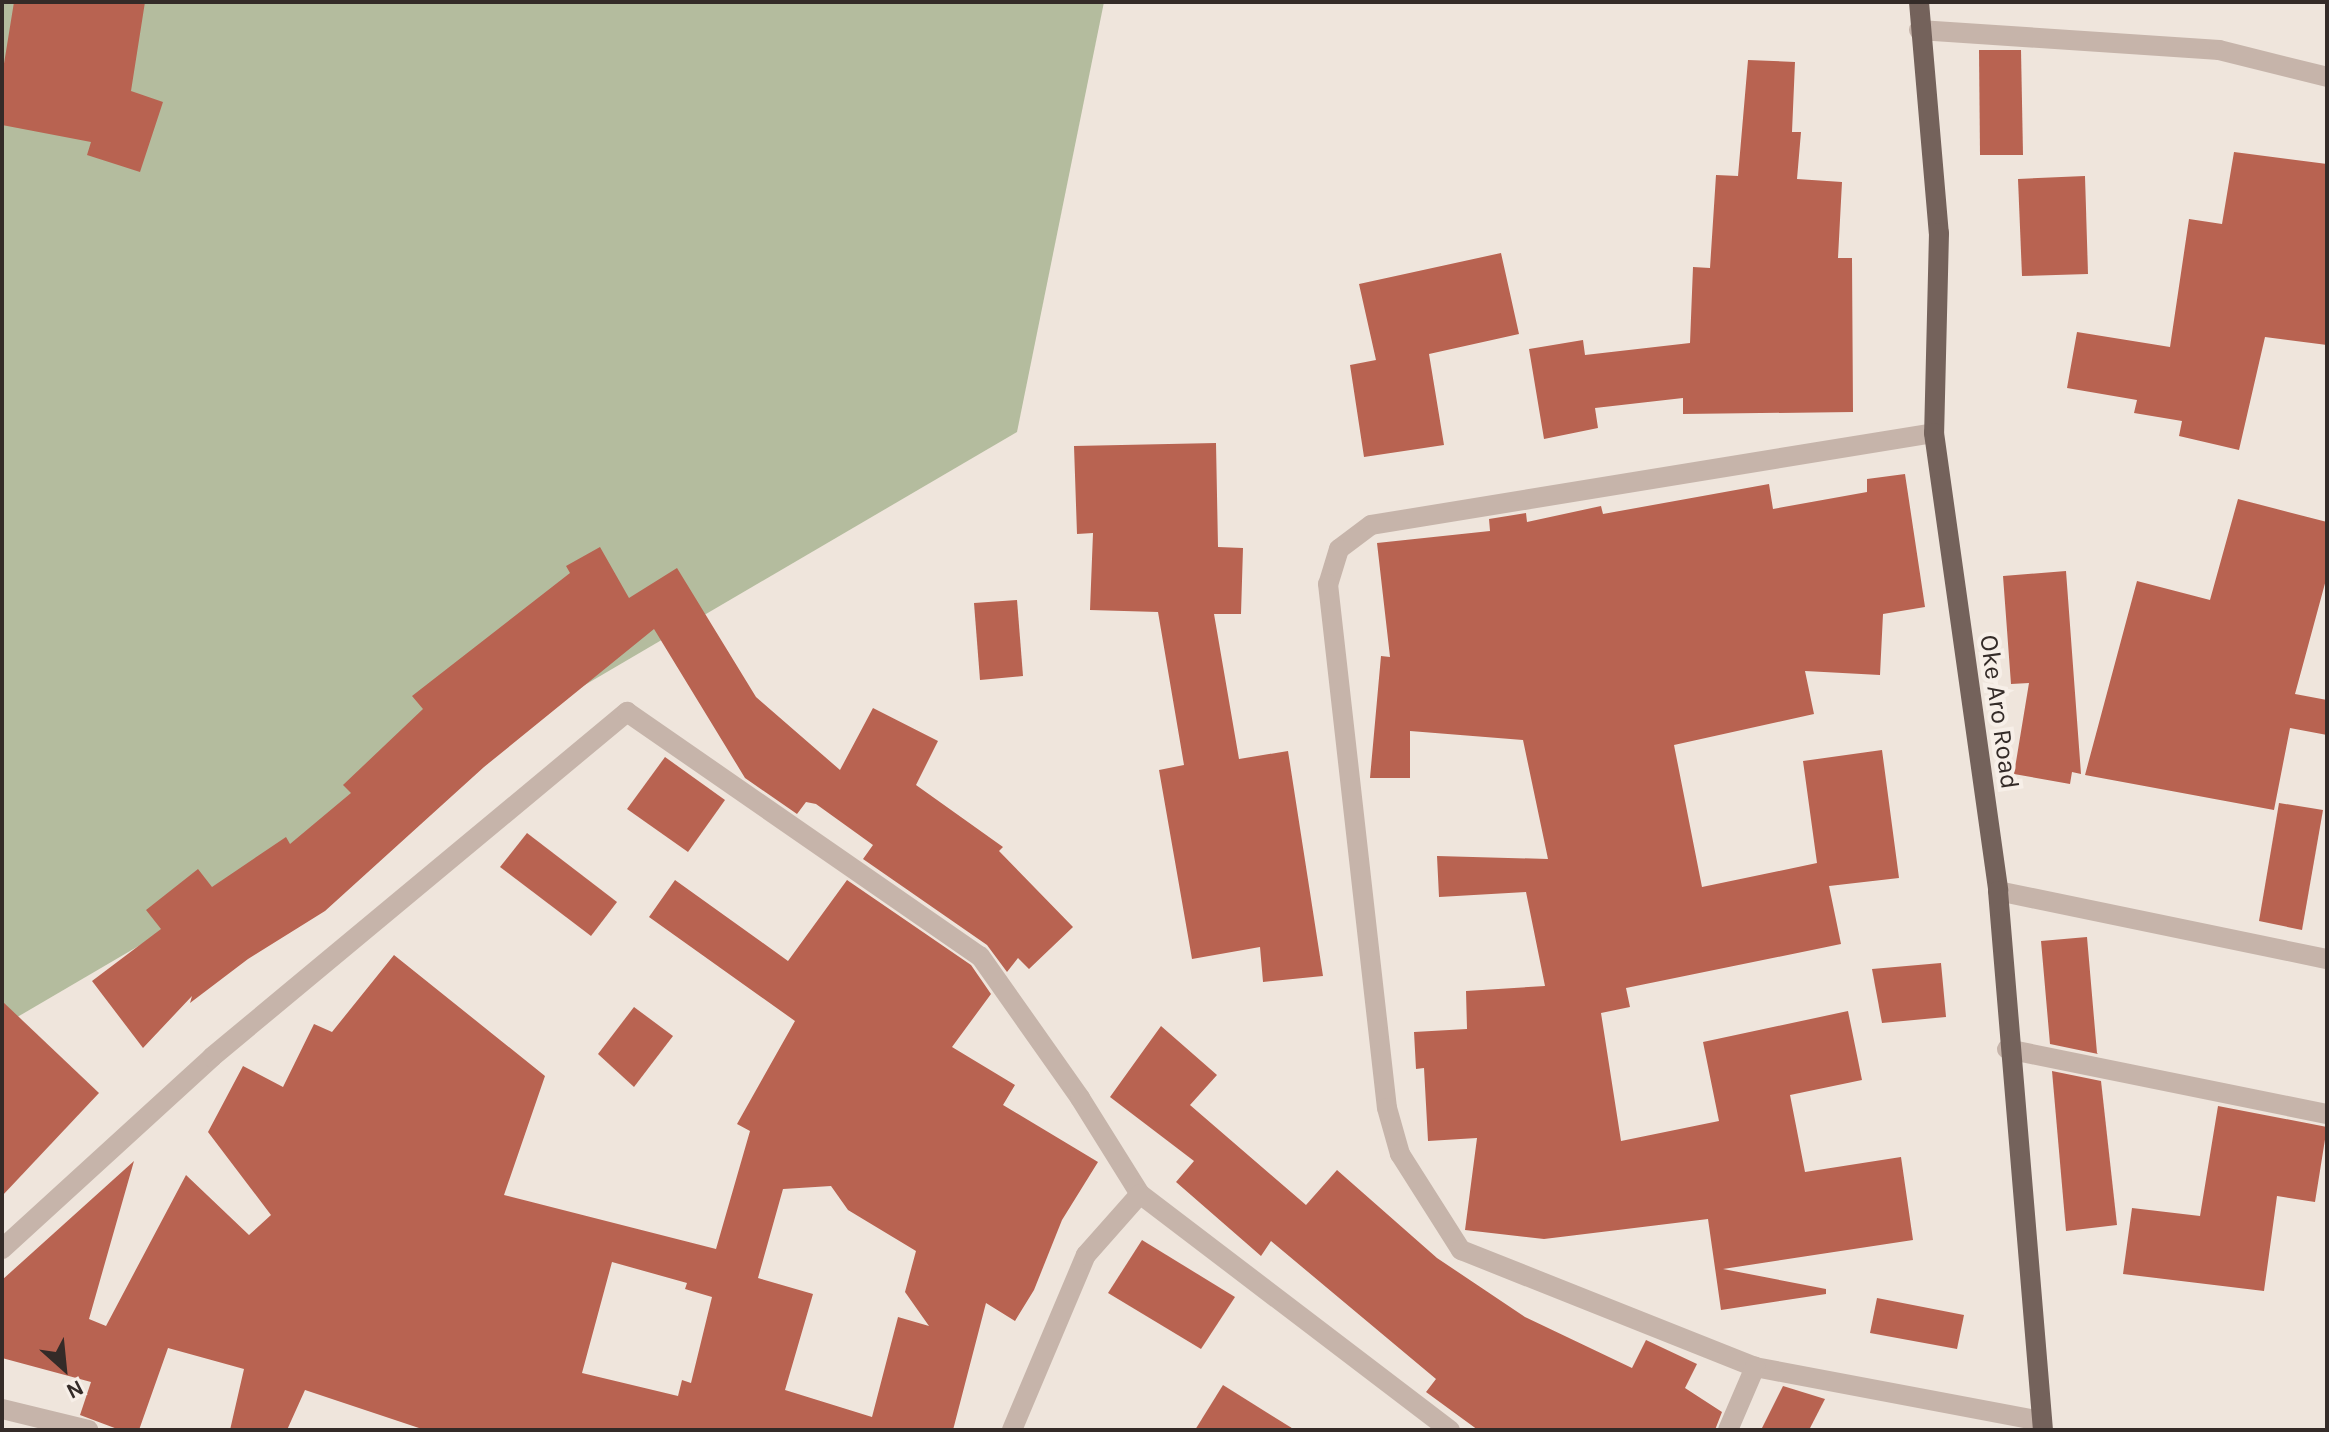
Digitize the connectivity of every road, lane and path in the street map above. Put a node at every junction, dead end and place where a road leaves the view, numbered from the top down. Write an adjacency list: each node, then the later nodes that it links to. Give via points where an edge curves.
1 (1919, 2): 2 (main road, Oke Aro Road)
2 (1919, 30): 3 (street, via 2219,50); 4 (main road, Oke Aro Road, via 1939,233)
3 (2327, 77)
4 (1934, 433): 5 (main road, Oke Aro Road); 11 (street, via 1371,525 1339,549 1328,584 1387,1108 1400,1154 1461,1250)
5 (1998, 891): 6 (street); 7 (main road, Oke Aro Road)
6 (2327, 959)
7 (2007, 1049): 8 (street); 13 (main road, Oke Aro Road)
8 (2327, 1114)
9 (1140, 1194): 10 (street, via 980,956 627,712 212,1057); 15 (street, via 1086,1255); 16 (street)
10 (2, 1249)
11 (1755, 1367): 13 (street); 17 (street)
12 (2, 1409): 14 (street)
13 (2042, 1426)
14 (88, 1430)
15 (1012, 1430)
16 (1450, 1430)
17 (1728, 1430)

